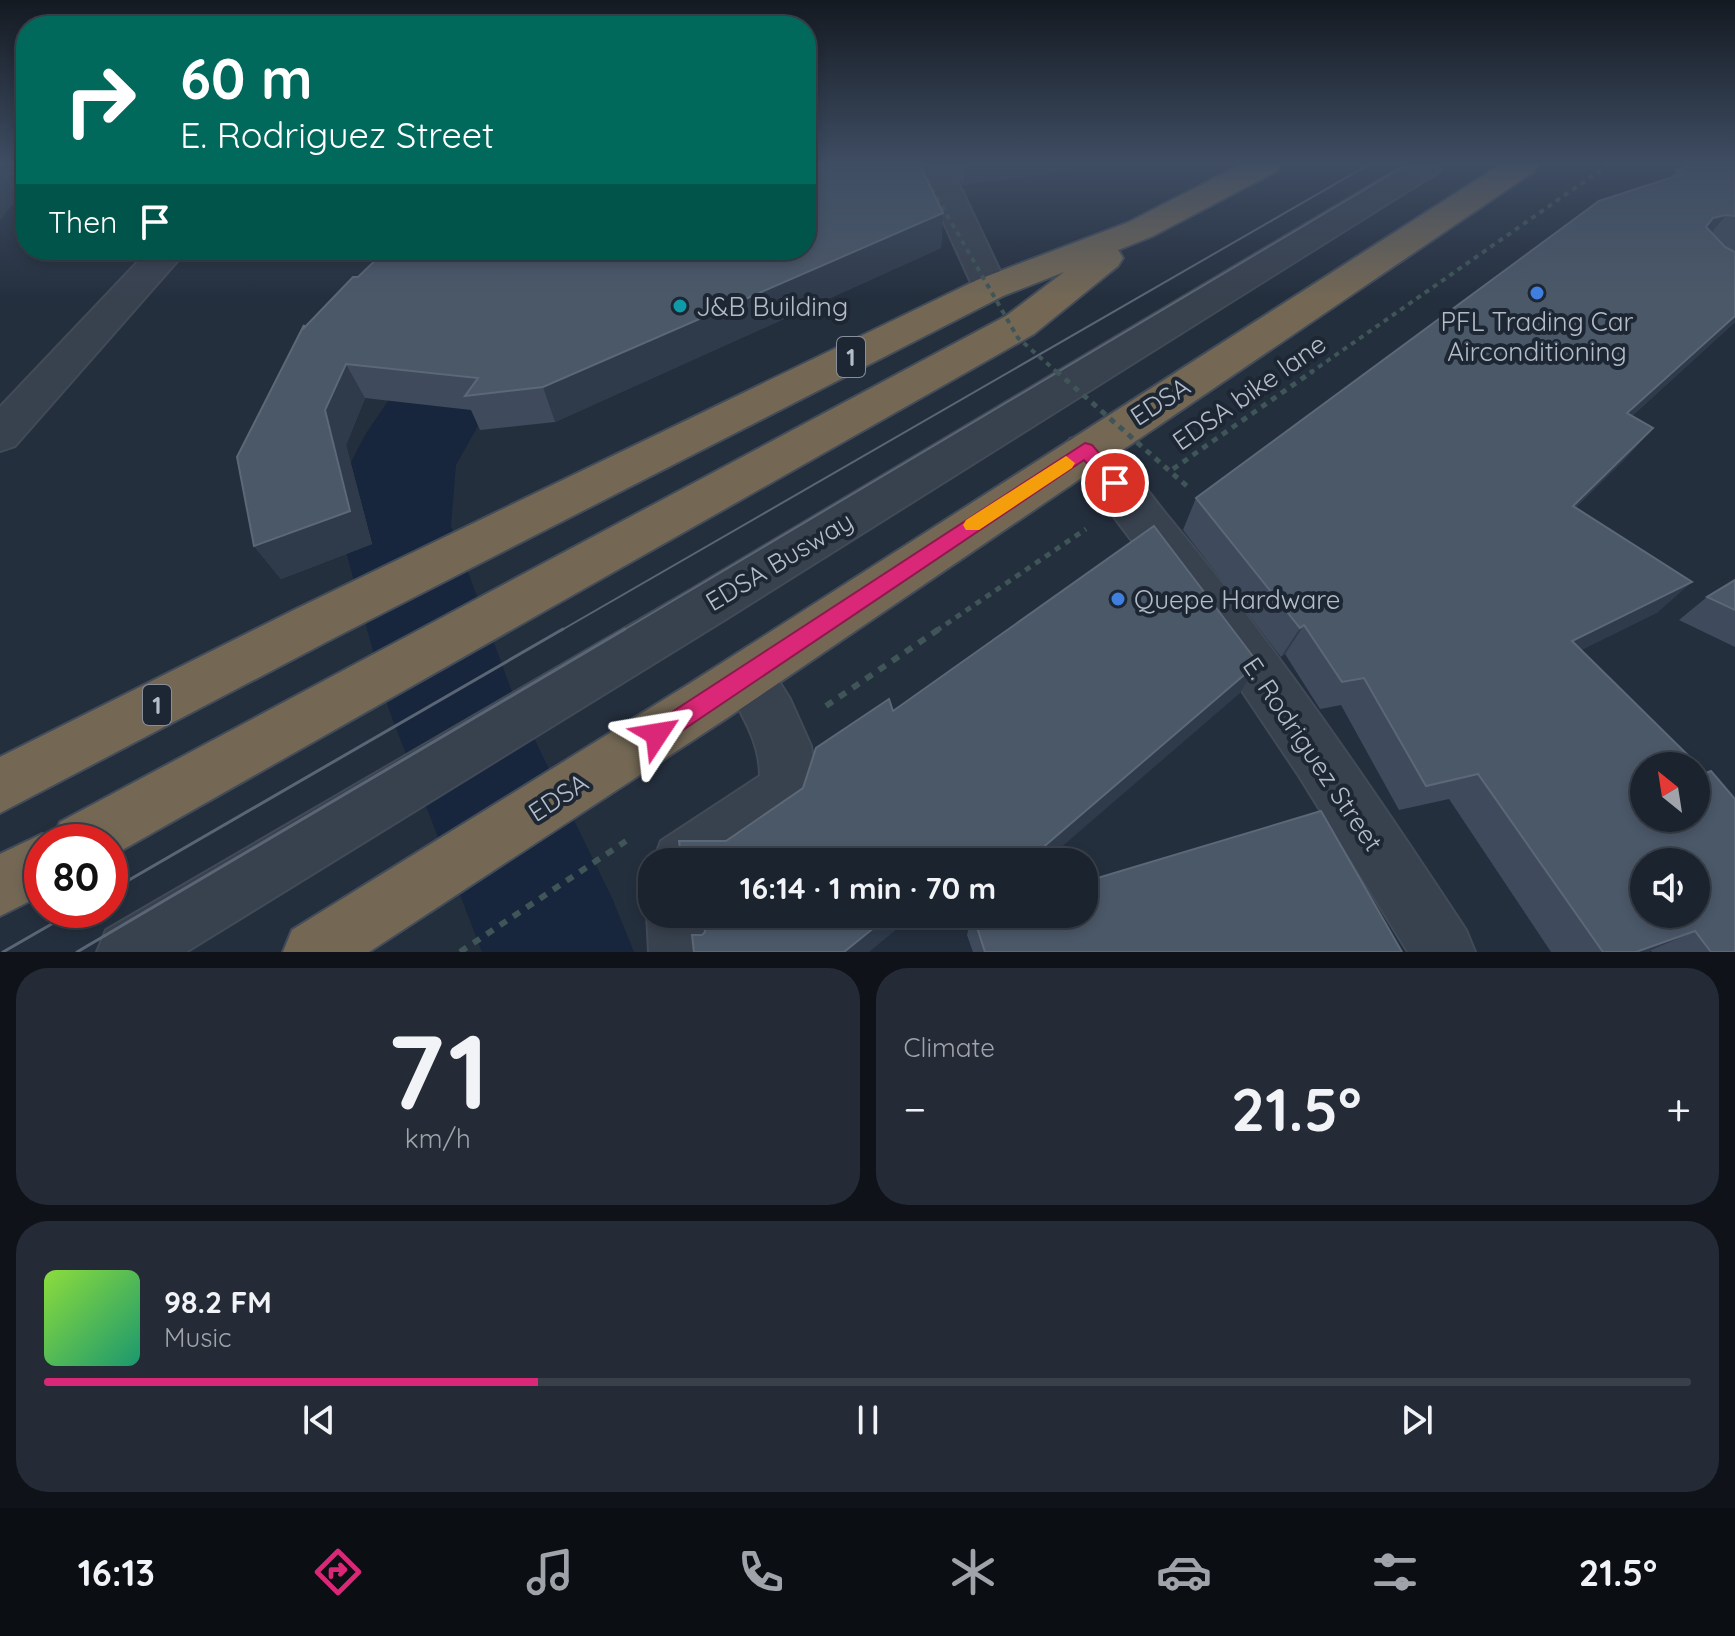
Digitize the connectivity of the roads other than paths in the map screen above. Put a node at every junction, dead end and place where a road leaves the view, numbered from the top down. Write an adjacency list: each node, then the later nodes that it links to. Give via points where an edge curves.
1 (950, 209): 7 (street)
2 (1179, 209): 5 (highway, 1)
3 (1354, 209): 17 (street, EDSA Busway)
4 (1454, 209): 9 (highway, EDSA)
5 (1141, 229): 7 (highway, 1); 12 (highway, via 1020,325)
6 (160, 260): 8 (street)
7 (990, 288): 11 (highway, 1)
8 (0, 435)
9 (1085, 450): 10 (highway, EDSA); 20 (street, E. Rodriguez Street, via 1161,537 1312,746)
10 (728, 688): 13 (street, via 782,736 789,779 785,792); 18 (highway, EDSA)
11 (0, 786)
12 (113, 824)
13 (703, 848)
14 (24, 873): 15 (highway)
15 (0, 886)
16 (678, 928): 19 (street)
17 (149, 939)
18 (314, 952)
19 (680, 952)
20 (1444, 952)

